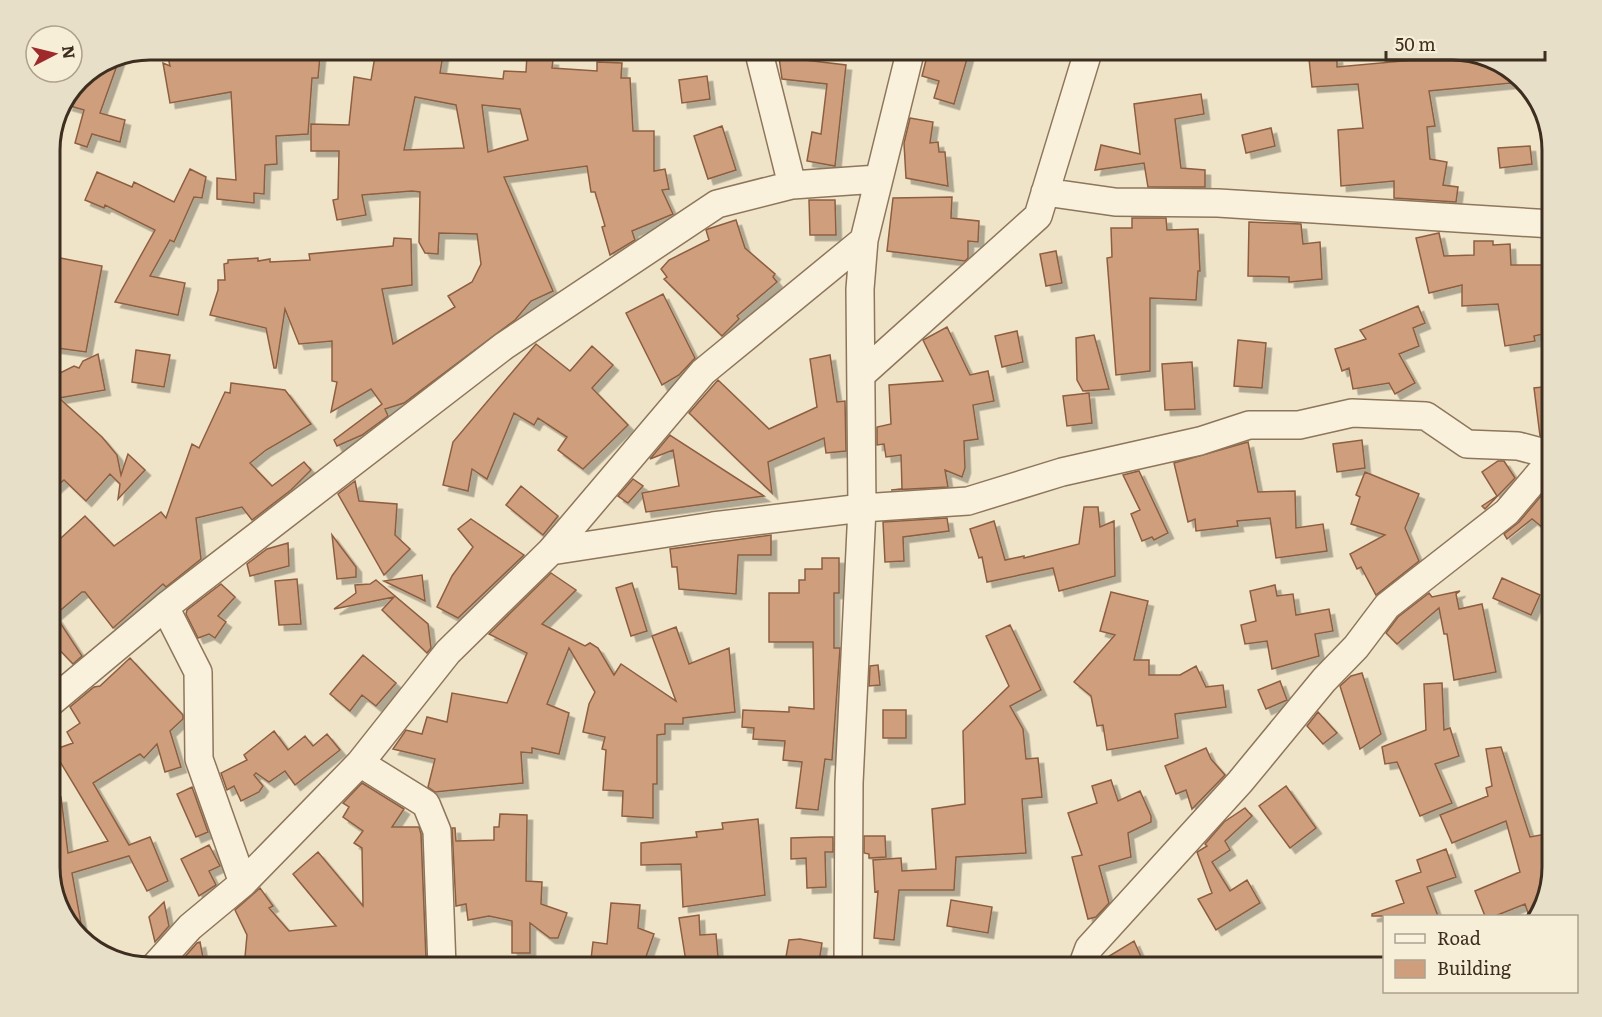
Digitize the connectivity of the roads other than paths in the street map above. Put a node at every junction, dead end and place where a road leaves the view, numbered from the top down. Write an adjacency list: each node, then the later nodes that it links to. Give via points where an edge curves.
1 (761, 60): 5 (street)
2 (908, 60): 4 (street)
3 (1086, 60): 6 (street)
4 (879, 179): 5 (street); 8 (street)
5 (792, 185): 14 (street, via 717,204 504,346)
6 (1045, 192): 7 (street, via 1115,202 1229,203); 9 (street, via 1038,216)
7 (1542, 223)
8 (864, 240): 9 (street); 13 (street, via 703,372)
9 (861, 375): 12 (street)
10 (1542, 454): 12 (street, via 1518,446 1467,444 1426,417 1352,413 1299,425 1249,425 1200,441 1062,472 968,501)
11 (1542, 469): 21 (street, via 1507,512 1387,606 1240,782 1089,948)
12 (862, 508): 13 (street); 20 (street, via 849,783)
13 (551, 551): 16 (street, via 448,652)
14 (165, 607): 15 (street); 17 (street, via 198,672 199,759)
15 (60, 696)
16 (360, 763): 17 (street); 19 (street, via 426,804 437,831)
17 (243, 883): 18 (street, via 190,927)
18 (164, 957)
19 (442, 957)
20 (848, 957)
21 (1086, 957)

